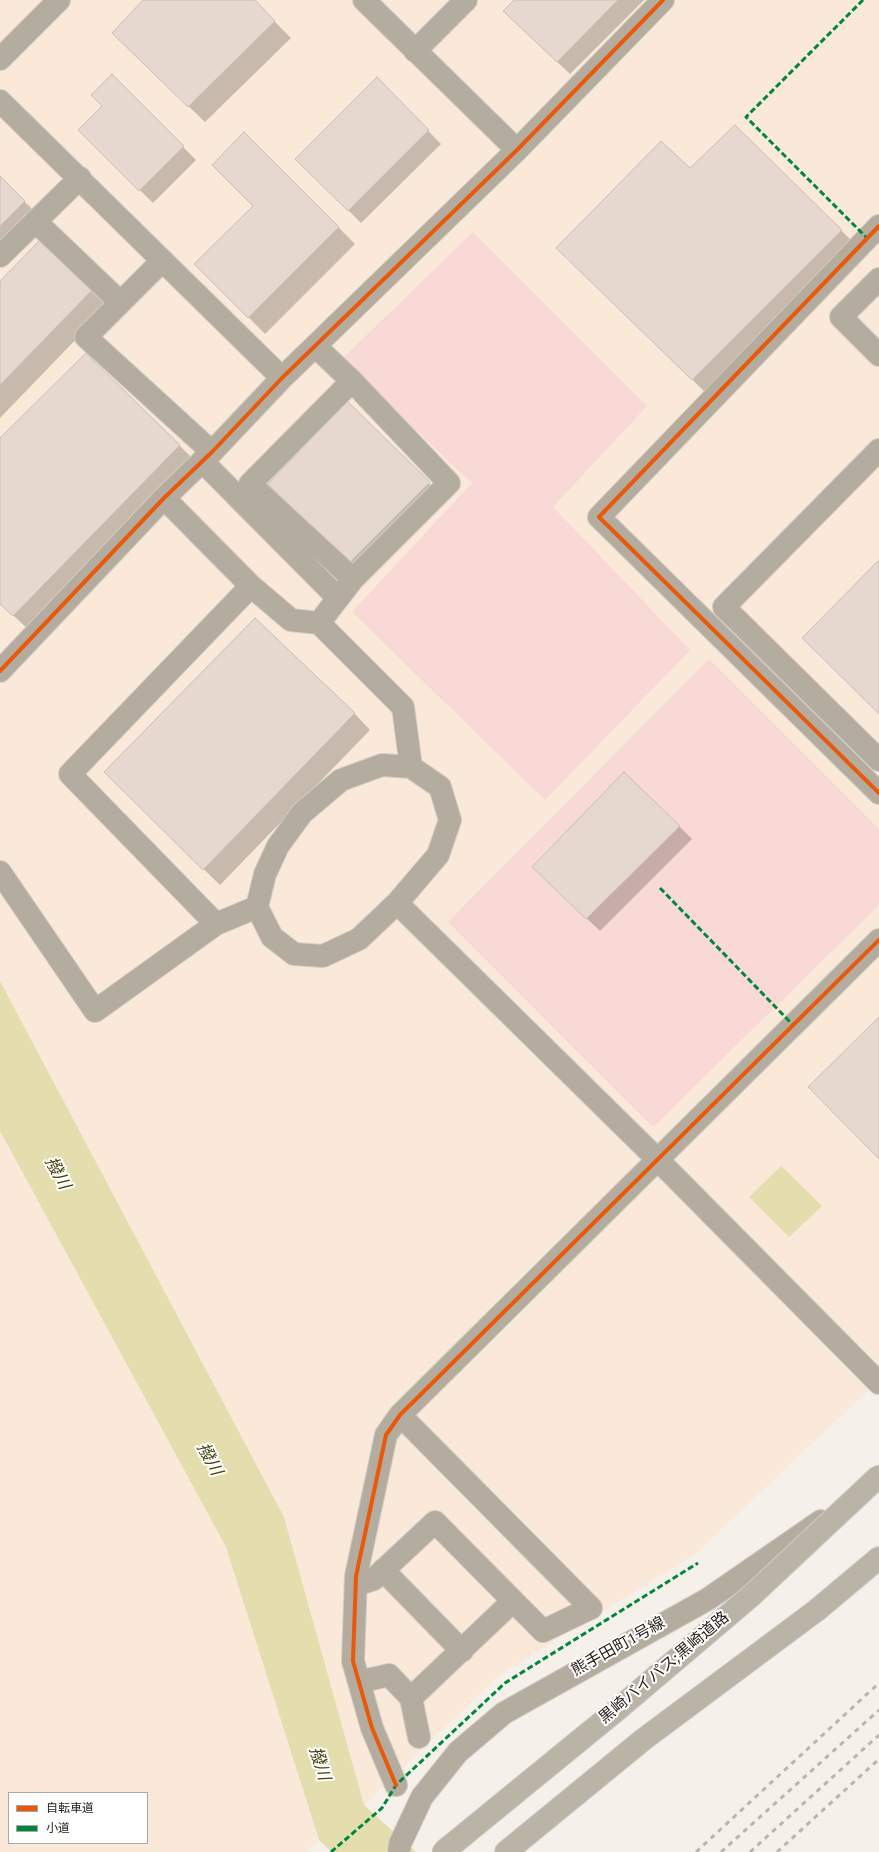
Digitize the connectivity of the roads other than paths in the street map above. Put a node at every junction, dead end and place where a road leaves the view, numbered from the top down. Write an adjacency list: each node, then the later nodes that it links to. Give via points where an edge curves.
1 (59, 0): 6 (street)
2 (364, 0): 5 (street)
3 (466, 0): 5 (street)
4 (663, 0): 8 (street)
5 (415, 51): 8 (street)
6 (0, 60)
7 (0, 101): 9 (street)
8 (517, 150): 16 (street)
9 (80, 178): 10 (street); 13 (street)
10 (35, 221): 12 (street); 15 (street)
11 (879, 226): 30 (street, via 599,517)
12 (0, 256)
13 (162, 261): 15 (street); 18 (street)
14 (879, 279): 17 (street, via 841,317)
15 (120, 302): 21 (street, via 86,337)
16 (315, 346): 18 (street); 19 (street)
17 (879, 355)
18 (282, 378): 21 (street)
19 (352, 381): 23 (street, via 449,482); 23 (street, via 250,484)
20 (879, 450): 28 (street, via 724,608)
21 (207, 457): 22 (street); 25 (street)
22 (164, 498): 24 (street); 27 (street)
23 (353, 579): 25 (street)
24 (251, 586): 26 (street, via 291,620); 34 (street, via 70,774)
25 (338, 598): 26 (street)
26 (319, 623): 29 (street, via 403,707)
27 (0, 671)
28 (879, 760)
29 (411, 767): 32 (street, via 440,787 450,820 438,855); 33 (street, via 382,765 341,780 302,813 278,846 265,874)
30 (879, 793)
31 (0, 872): 34 (street, via 95,1011)
32 (397, 903): 33 (street, via 359,939 323,956 294,954 272,937); 36 (street)
33 (257, 907): 34 (street)
34 (216, 924)
35 (879, 940): 36 (street)
36 (657, 1159): 37 (street); 38 (street)
37 (879, 1383)
38 (400, 1415): 43 (street, via 386,1435); 44 (street, via 591,1608 544,1631)
39 (879, 1476): 51 (highway, 黒崎バイパス;黒崎道路, bridge, via 752,1595)
40 (879, 1481): 50 (street, 熊手田町1号線, via 708,1599 504,1713 458,1752 422,1797)
41 (879, 1558): 52 (highway, via 817,1610 644,1740)
42 (384, 1570): 43 (street, via 374,1579); 44 (street, via 435,1522); 45 (street)
43 (356, 1584): 46 (street, via 353,1661)
44 (513, 1601): 45 (street)
45 (462, 1651): 47 (street)
46 (359, 1682): 47 (street, via 389,1675); 49 (street, via 372,1728)
47 (411, 1698): 48 (street)
48 (419, 1737)
49 (396, 1785)
50 (398, 1852)
51 (443, 1852)
52 (506, 1852)

